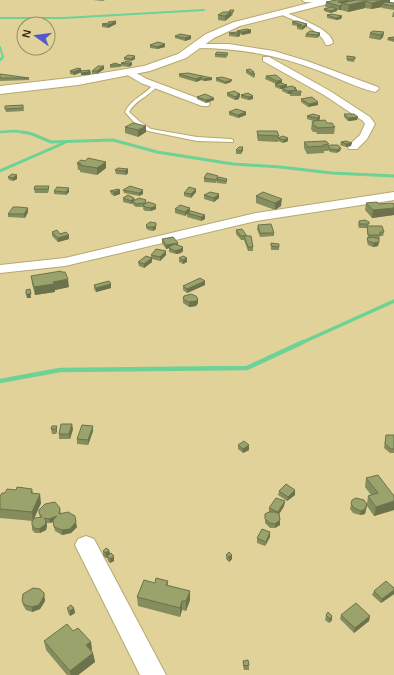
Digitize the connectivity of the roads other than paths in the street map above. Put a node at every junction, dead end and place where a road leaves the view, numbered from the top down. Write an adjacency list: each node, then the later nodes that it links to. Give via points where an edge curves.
1 (304, 0): 2 (street)
2 (330, 0): 5 (street)
3 (389, 0): 4 (street)
4 (394, 1)
5 (282, 13): 6 (street, via 314,27); 7 (street, via 227,28)
6 (330, 43)
7 (196, 46): 8 (street); 9 (street, via 167,63)
8 (252, 48): 11 (street, via 286,56); 15 (street, via 367,119 370,124 368,129 360,142)
9 (129, 72): 10 (street); 12 (street)
10 (156, 85): 13 (street); 14 (lane, via 135,101 126,112 143,126 150,130 190,138)
11 (375, 89)
12 (0, 90)
13 (205, 104)
14 (231, 141)
15 (353, 147)
16 (394, 196): 17 (street, via 256,217 65,262)
17 (0, 268)
18 (86, 545): 19 (street)
19 (153, 675)

